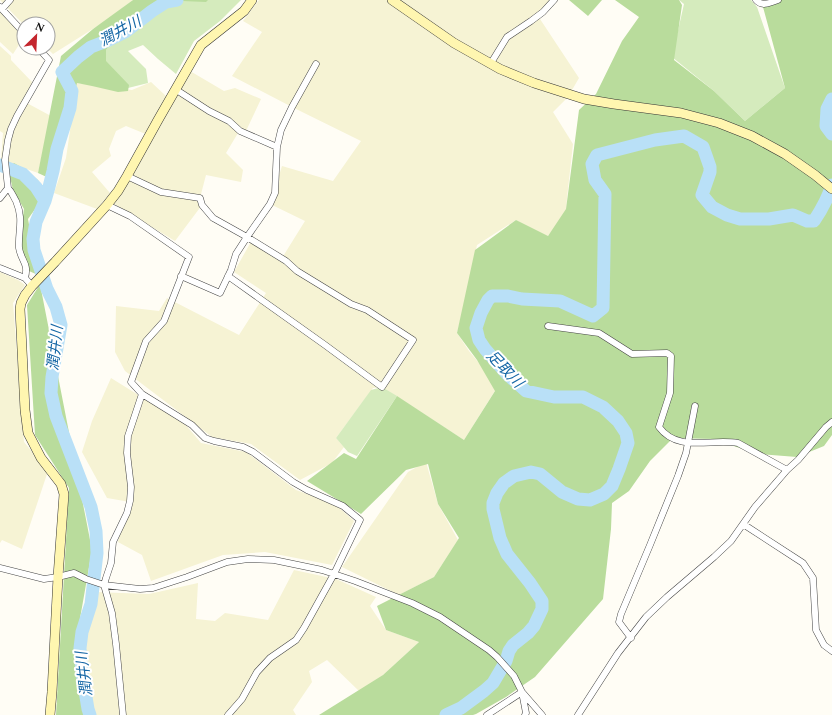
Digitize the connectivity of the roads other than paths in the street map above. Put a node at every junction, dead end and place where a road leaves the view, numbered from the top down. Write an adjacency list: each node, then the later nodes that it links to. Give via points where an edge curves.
1 (10, 0): 7 (street)
2 (252, 0): 12 (street, via 244,11 201,45)
3 (392, 0): 10 (street, via 454,43)
4 (554, 0): 10 (street, via 543,12 507,37)
5 (756, 0): 6 (street, via 759,4)
6 (778, 0)
7 (1, 8): 8 (street)
8 (16, 24)
9 (45, 56): 15 (street, via 49,60 11,129 5,160)
10 (491, 63): 16 (street, via 534,83 584,99 681,112 719,123 752,136 785,154)
11 (316, 64): 13 (street, via 281,130)
12 (175, 90): 13 (street, via 229,121 240,132); 14 (street)
13 (277, 147): 19 (street, via 275,193)
14 (127, 176): 18 (street); 19 (street, via 161,192 200,198 202,205 213,218)
15 (8, 188): 17 (street); 23 (street, via 19,208 20,248 26,266)
16 (832, 189)
17 (0, 198)
18 (107, 205): 21 (street, via 130,216 188,257); 24 (street)
19 (247, 237): 22 (street, via 236,254); 22 (street, via 324,288 350,304 367,310 413,340 382,387)
20 (0, 268): 23 (street)
21 (181, 276): 22 (street, via 220,293); 26 (street, via 164,321 146,341 131,382)
22 (228, 276)
23 (25, 278): 24 (street)
24 (34, 283): 34 (street, via 25,295 20,310 25,410 28,434 41,458 61,484 64,494)
25 (548, 326): 29 (street, via 599,333 632,354 667,353 671,356 670,393 659,427 664,434)
26 (142, 394): 33 (street, via 192,425 205,438 253,452 307,490 343,506 360,520); 35 (street, via 128,436 131,487 127,513 113,542 111,563)
27 (696, 406): 29 (street)
28 (832, 422): 30 (street)
29 (688, 443): 30 (street, via 738,444); 36 (street, via 678,476 621,614 619,622)
30 (787, 470): 31 (street)
31 (744, 524): 36 (street, via 714,557 656,607); 37 (street, via 803,563 813,578 816,630 824,645)
32 (0, 568): 34 (street, via 44,579)
33 (334, 574): 35 (street, via 274,560 248,559 227,562 153,588 140,589); 38 (street, via 412,603 440,617 497,657 514,676); 41 (street, via 296,640 270,658 257,672 242,699)
34 (58, 577): 35 (street, via 74,573); 39 (street)
35 (103, 584): 40 (street, via 112,613)
36 (631, 638): 45 (street, via 618,653)
37 (832, 651)
38 (522, 692): 42 (street); 43 (street); 44 (street)
39 (50, 715)
40 (123, 715)
41 (228, 715)
42 (487, 715)
43 (525, 715)
44 (542, 715)
45 (578, 715)

